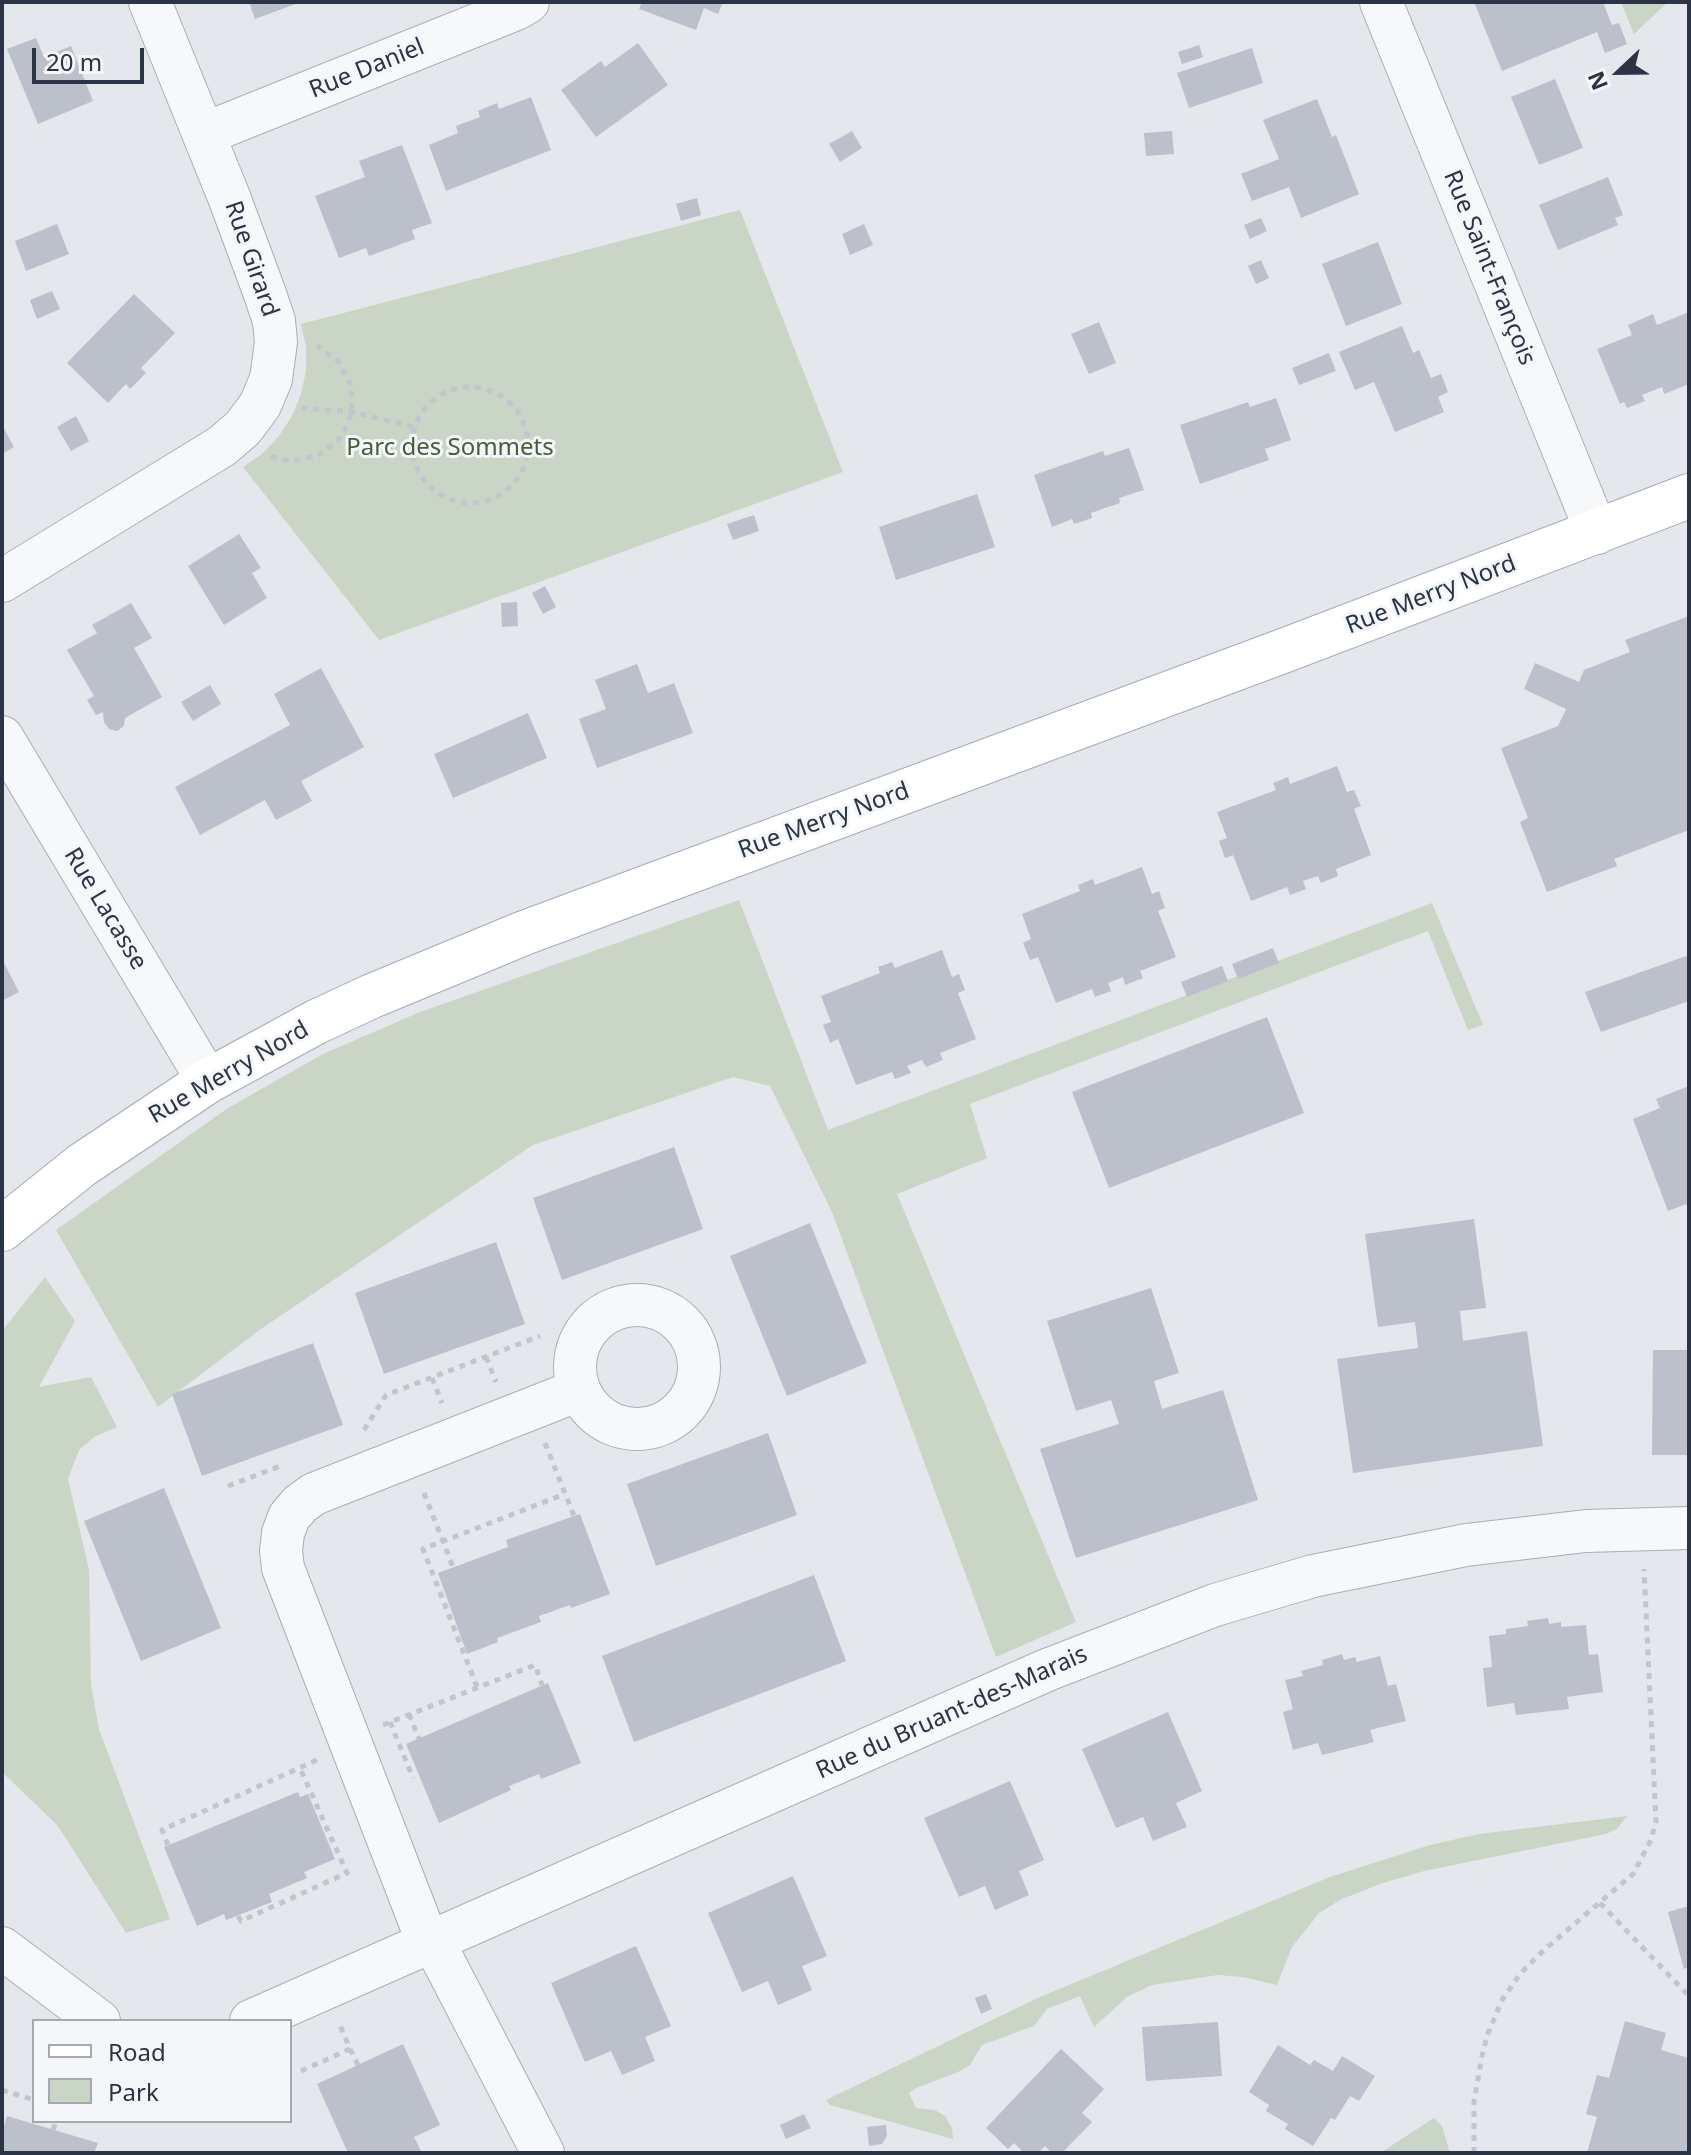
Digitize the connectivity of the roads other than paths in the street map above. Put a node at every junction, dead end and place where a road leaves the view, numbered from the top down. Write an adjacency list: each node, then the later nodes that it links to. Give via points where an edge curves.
1 (150, 2): 4 (street, Rue Girard)
2 (528, 2): 4 (street, Rue Daniel)
3 (1381, 2): 6 (street, Rue Saint-François)
4 (204, 134): 7 (street, Rue Girard, via 274,321 271,379 249,419 222,446)
5 (1689, 496): 6 (main road, Rue Merry Nord)
6 (1597, 533): 9 (main road, Rue Merry Nord, via 524,933 330,1015)
7 (2, 581)
8 (2, 737): 9 (street, Rue Lacasse)
9 (208, 1081): 10 (main road, Rue Merry Nord, via 82,1165)
10 (2, 1229)
11 (579, 1390): 13 (street, via 314,1494 289,1517 283,1533 283,1568)
12 (1689, 1528): 13 (street, Rue du Bruant-des-Marais, via 1466,1545 1313,1576 1215,1605 1047,1670)
13 (431, 1942): 16 (street, Rue du Bruant-des-Marais); 17 (street)
14 (2, 1948): 15 (street)
15 (96, 2019)
16 (256, 2019)
17 (543, 2153)

